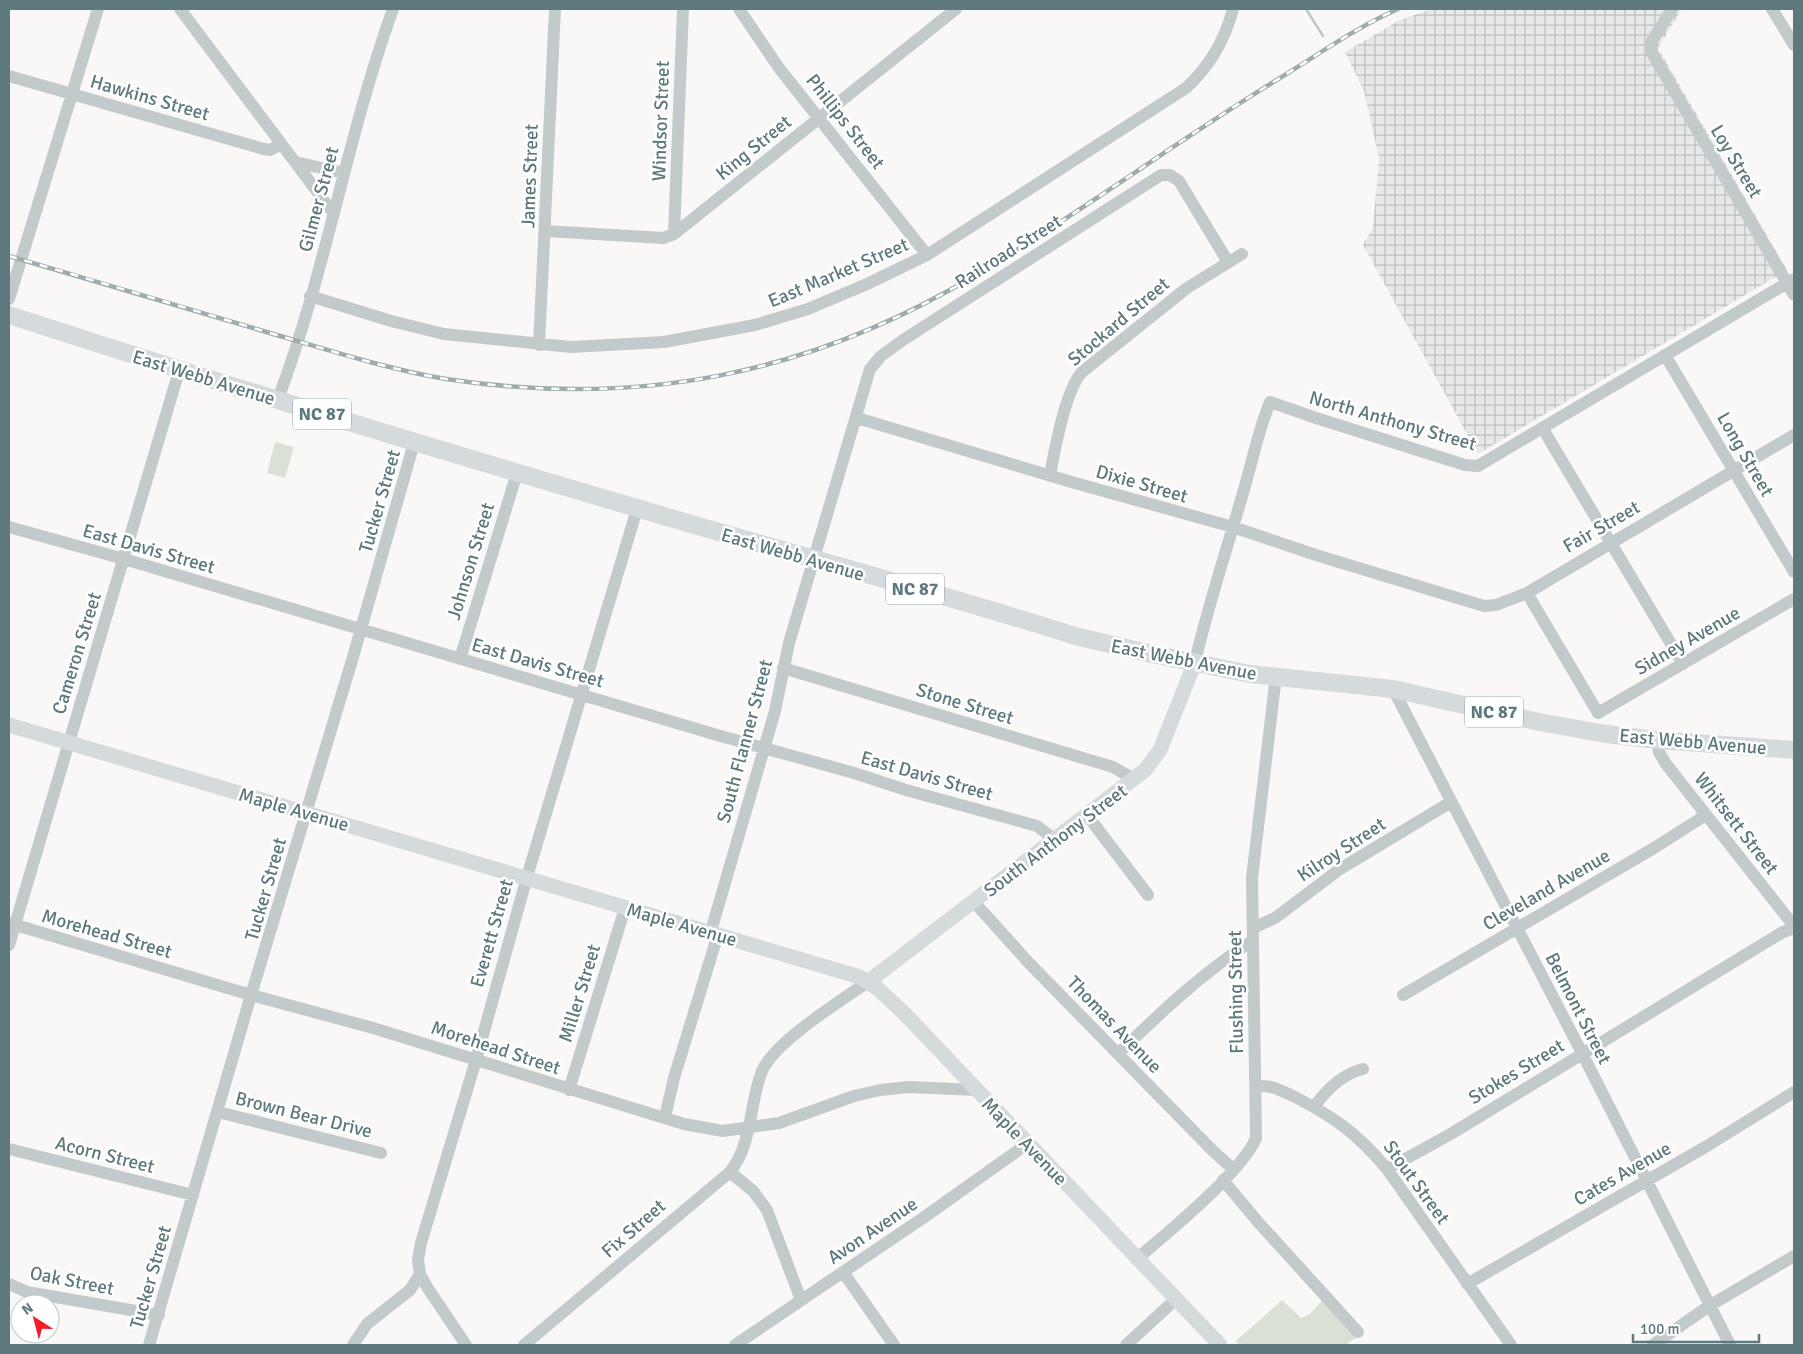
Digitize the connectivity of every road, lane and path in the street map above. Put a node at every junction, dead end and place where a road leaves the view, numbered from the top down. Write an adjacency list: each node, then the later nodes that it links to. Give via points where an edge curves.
1 (98, 9): 13 (street)
2 (180, 9): 15 (street)
3 (393, 9): 17 (street, Gilmer Street)
4 (555, 9): 19 (street, James Street)
5 (683, 9): 20 (street, Windsor Street)
6 (739, 9): 14 (street, Phillips Street, via 779,68)
7 (956, 9): 14 (street, King Street)
8 (1233, 9): 22 (street, East Market Street, via 1216,53 1186,88)
9 (1672, 9): 24 (street, Loy Street, via 1654,36 1651,46 1654,57)
10 (1772, 9): 11 (street)
11 (1794, 45)
12 (9, 76): 13 (street, Hawkins Street)
13 (72, 94): 15 (street, Hawkins Street, via 264,149); 27 (street)
14 (819, 118): 20 (street, King Street); 22 (street, Phillips Street)
15 (280, 145): 16 (street)
16 (295, 162): 17 (street); 18 (street)
17 (344, 173): 18 (street, Gilmer Street)
18 (334, 214): 26 (street, Gilmer Street)
19 (546, 231): 20 (street, via 663,238); 29 (street, James Street)
20 (674, 234)
21 (1242, 254): 23 (street, Stockard Street)
22 (927, 255): 29 (street, East Market Street, via 808,309 755,325 664,342 571,347)
23 (1228, 262): 31 (street, Railroad Street, via 1179,181 1174,176 1158,177 925,326); 40 (street, Stockard Street, via 1168,302 1079,375 1057,441)
24 (1791, 281): 25 (street, Loy Street); 30 (street, North Anthony Street)
25 (1794, 295)
26 (310, 296): 29 (street, East Market Street, via 420,329); 33 (street, Gilmer Street)
27 (9, 299)
28 (9, 315): 32 (highway, East Webb Avenue / NC 87)
29 (539, 345)
30 (1665, 355): 35 (street, North Anthony Street); 38 (street, Long Street)
31 (874, 364): 34 (street, South Flanner Street)
32 (179, 371): 33 (highway, East Webb Avenue / NC 87); 45 (street, Cameron Street)
33 (278, 399): 37 (highway, East Webb Avenue / NC 87)
34 (857, 418): 40 (street, Dixie Street); 46 (street, South Flanner Street)
35 (1543, 429): 42 (street, North Anthony Street, via 1484,463 1470,466 1270,402); 44 (street)
36 (1794, 435): 38 (street, Fair Street)
37 (414, 443): 39 (highway, East Webb Avenue / NC 87); 51 (street, Tucker Street)
38 (1734, 472): 44 (street, Fair Street); 47 (street, Long Street)
39 (517, 473): 41 (highway, East Webb Avenue / NC 87); 52 (street, Johnson Street)
40 (1050, 475): 42 (street, Dixie Street)
41 (637, 509): 46 (highway, East Webb Avenue / NC 87); 58 (street, Everett Street)
42 (1233, 527): 48 (street, Dixie Street); 53 (street, North Anthony Street)
43 (9, 528): 45 (street, East Davis Street)
44 (1611, 542): 49 (street, Fair Street); 54 (street)
45 (124, 559): 51 (street, East Davis Street); 63 (street, Cameron Street)
46 (814, 560): 53 (highway, East Webb Avenue / NC 87, via 1075,636); 55 (street, South Flanner Street)
47 (1794, 572)
48 (1418, 585): 49 (street, Fair Street, via 1490,606)
49 (1527, 593): 59 (street)
50 (1794, 599): 54 (street, Sidney Avenue)
51 (361, 630): 52 (street, East Davis Street); 68 (street, Tucker Street)
52 (460, 659): 58 (street, East Davis Street)
53 (1196, 662): 56 (highway, East Webb Avenue / NC 87); 66 (main road, South Anthony Street, via 1160,750 1146,770)
54 (1683, 664): 59 (street, Sidney Avenue)
55 (783, 668): 64 (street, South Flanner Street, via 776,711); 66 (street, Stone Street, via 1120,769)
56 (1276, 676): 57 (highway, East Webb Avenue / NC 87); 78 (street, Flushing Street, via 1252,878)
57 (1393, 690): 61 (highway, East Webb Avenue / NC 87, via 1540,723); 67 (street, Belmont Street)
58 (583, 694): 64 (street, East Davis Street); 72 (street, Everett Street)
59 (1598, 714): 61 (street, East Webb Avenue)
60 (9, 725): 63 (main road, Maple Avenue)
61 (1592, 731): 62 (highway, East Webb Avenue / NC 87)
62 (1657, 740): 65 (highway, East Webb Avenue / NC 87); 70 (street, Whitsett Street, via 1666,764)
63 (68, 742): 68 (main road, Maple Avenue); 76 (street, Cameron Street)
64 (765, 747): 71 (street, East Davis Street, via 1037,826); 80 (street, South Flanner Street)
65 (1794, 750)
66 (1132, 781): 69 (main road, South Anthony Street)
67 (1451, 802): 78 (street, Kilroy Street, via 1340,869 1276,918); 79 (street, Belmont Street)
68 (306, 813): 72 (main road, Maple Avenue); 85 (street, Tucker Street)
69 (1087, 815): 71 (main road, South Anthony Street); 73 (street)
70 (1706, 815): 77 (street, Whitsett Street); 79 (street, Cleveland Avenue)
71 (1054, 839): 74 (main road, South Anthony Street)
72 (527, 877): 75 (main road, Maple Avenue); 88 (street, Everett Street)
73 (1148, 895)
74 (974, 902): 83 (main road, South Anthony Street); 87 (street, Thomas Avenue)
75 (625, 908): 80 (main road, Maple Avenue); 91 (street, Miller Street)
76 (12, 924): 82 (street, Cameron Street); 85 (street, Morehead Street)
77 (1794, 927): 86 (street, Stokes Street)
78 (1254, 928): 81 (street, Flushing Street)
79 (1517, 928): 84 (street, Cleveland Avenue); 86 (street, Belmont Street)
80 (714, 933): 83 (main road, Maple Avenue, via 851,973); 96 (street, South Flanner Street)
81 (1252, 941): 87 (street, via 1171,1003); 90 (street, Flushing Street)
82 (9, 945)
83 (869, 982): 92 (main road, Maple Avenue, via 904,1013); 97 (street, Fix Street, via 833,1006 771,1057 761,1074)
84 (1403, 994)
85 (251, 995): 88 (street, Morehead Street); 95 (street, Tucker Street)
86 (1582, 1053): 102 (street, Stokes Street); 105 (street, Belmont Street)
87 (1118, 1054): 101 (street, Thomas Avenue)
88 (476, 1060): 91 (street, Morehead Street); 110 (street, Everett Street, via 421,1243)
89 (1363, 1069): 94 (street, via 1349,1073 1325,1092)
90 (1257, 1086): 94 (street, Stout Street, via 1274,1086); 101 (street, Flushing Street, via 1256,1138 1248,1154)
91 (569, 1090): 96 (street, Morehead Street)
92 (976, 1090): 97 (street, Morehead Street, via 909,1087 880,1090 847,1098 778,1123); 98 (main road, Maple Avenue)
93 (1794, 1092): 105 (street, Cates Avenue)
94 (1315, 1106): 102 (street, Stout Street, via 1351,1131)
95 (218, 1112): 100 (street, Brown Bear Drive); 106 (street, Tucker Street)
96 (665, 1117): 97 (street, Morehead Street, via 723,1131)
97 (749, 1128): 103 (street, Fix Street, via 742,1153)
98 (1027, 1144): 108 (main road, Maple Avenue); 109 (street, Avon Avenue)
99 (9, 1149): 106 (street, Acorn Street)
100 (381, 1153)
101 (1233, 1169): 104 (street, Flushing Street)
102 (1387, 1170): 112 (street, Stout Street)
103 (730, 1172): 114 (street, via 753,1191 768,1210); 121 (street, Fix Street)
104 (1223, 1180): 108 (street, Flushing Street); 117 (street)
105 (1645, 1181): 112 (street, Cates Avenue); 115 (street, Belmont Street)
106 (193, 1195): 116 (street, Tucker Street)
107 (1794, 1256): 115 (street)
108 (1138, 1258): 113 (main road, Maple Avenue)
109 (843, 1272): 114 (street, Avon Avenue); 123 (street)
110 (420, 1274): 119 (street, via 410,1290 367,1324); 120 (street)
111 (9, 1284): 116 (street, Oak Street, via 27,1292)
112 (1467, 1284): 126 (street, Stout Street)
113 (1176, 1299): 124 (street); 125 (main road, Maple Avenue)
114 (801, 1300): 122 (street, Avon Avenue)
115 (1709, 1306): 127 (street); 128 (street, Belmont Street)
116 (159, 1315): 118 (street, Tucker Street)
117 (1358, 1332)
118 (149, 1345)
119 (353, 1345)
120 (466, 1345)
121 (524, 1345)
122 (735, 1345)
123 (894, 1345)
124 (1126, 1345)
125 (1220, 1345)
126 (1511, 1345)
127 (1653, 1345)
128 (1730, 1345)

